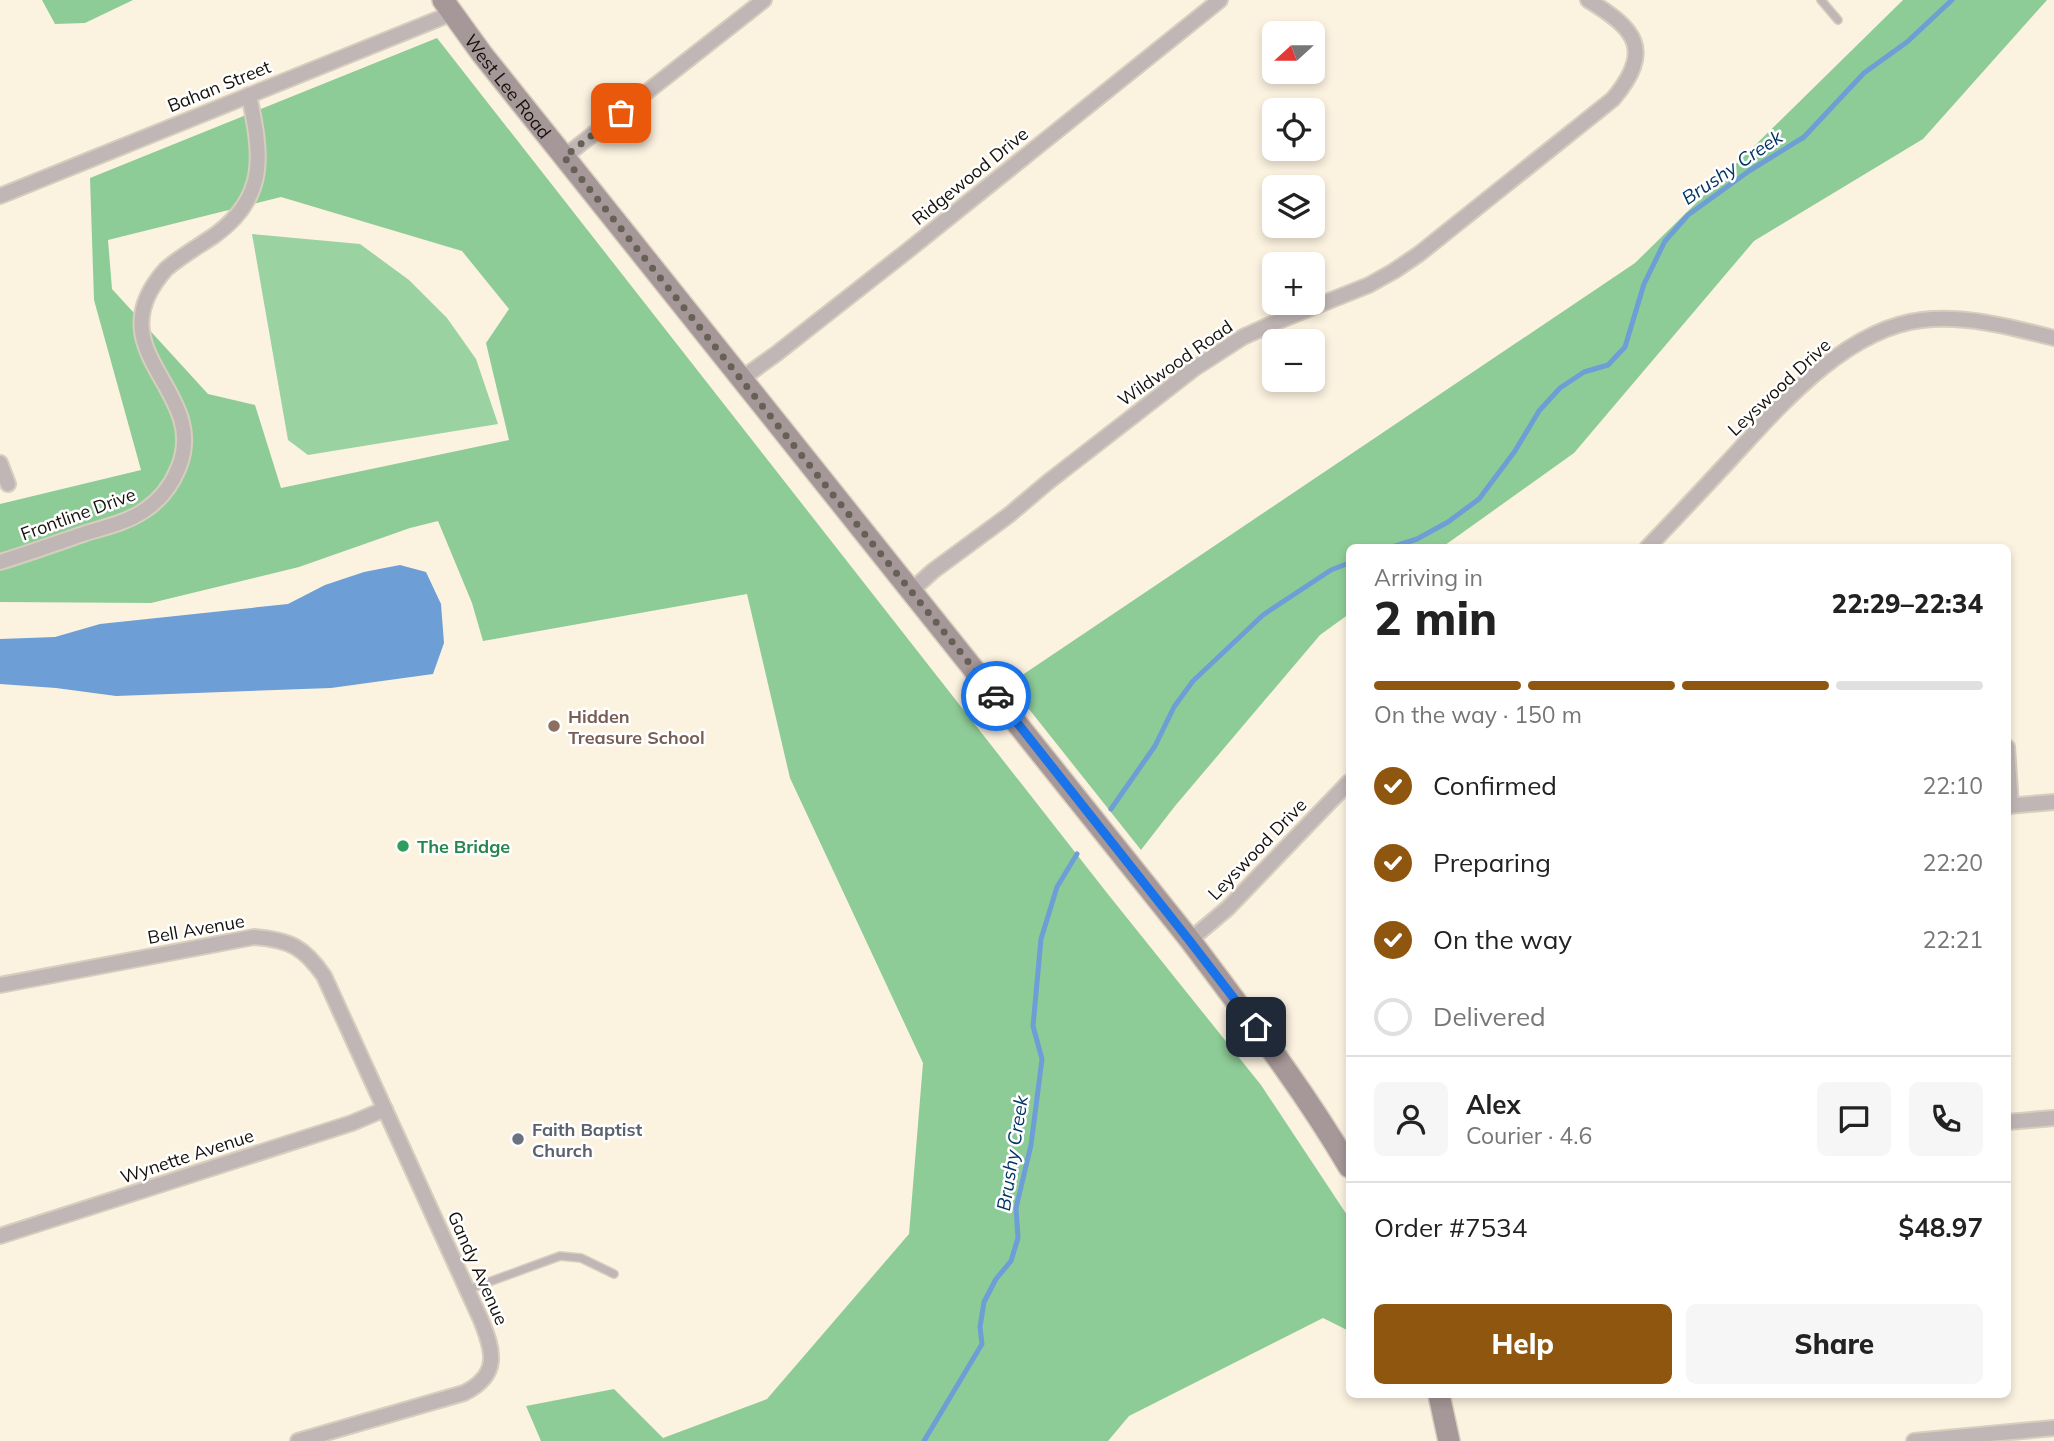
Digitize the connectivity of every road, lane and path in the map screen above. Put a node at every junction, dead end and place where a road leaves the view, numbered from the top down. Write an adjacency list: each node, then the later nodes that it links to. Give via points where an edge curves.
1 (764, 0): 8 (street)
2 (1220, 0): 11 (street, Ridgewood Drive)
3 (1588, 0): 16 (street, Wildwood Road, via 1619,20 1636,47 1635,65 1613,99 1394,271 1243,337 1195,368)
4 (1821, 0): 6 (lane)
5 (448, 7): 7 (street, Bahan Street); 8 (street, West Lee Road)
6 (1838, 20)
7 (249, 94): 9 (street, Bahan Street); 15 (street, Frontline Drive, via 259,155 249,199 233,220 166,269 146,298 142,313 141,333 148,356 174,398 183,423 183,452 174,479 154,504 130,519)
8 (564, 157): 11 (street, West Lee Road)
9 (0, 196)
10 (2054, 338): 14 (street, Leyswood Drive, via 1951,318 1903,324 1865,339 1797,391)
11 (741, 379): 16 (street, West Lee Road)
12 (0, 463): 13 (street)
13 (8, 485)
14 (1651, 544)
15 (0, 562)
16 (911, 591): 20 (street, West Lee Road)
17 (1346, 785): 20 (street, Leyswood Drive, via 1228,908)
18 (2054, 802): 19 (street)
19 (2011, 806)
20 (1189, 940): 25 (street, West Lee Road, via 1304,1094)
21 (0, 985): 22 (street, Bell Avenue, via 254,937 285,941 307,955 324,976)
22 (385, 1109): 26 (street, Wynette Avenue); 28 (street, Gandy Avenue)
23 (2054, 1118): 24 (street)
24 (2011, 1122)
25 (1346, 1162)
26 (0, 1236)
27 (614, 1273): 28 (lane, via 581,1258 561,1256)
28 (467, 1290): 31 (street, Gandy Avenue, via 490,1346 490,1369 484,1380 450,1397)
29 (1440, 1398): 32 (street)
30 (2054, 1428): 33 (street)
31 (298, 1441)
32 (1449, 1441)
33 (1914, 1441)

